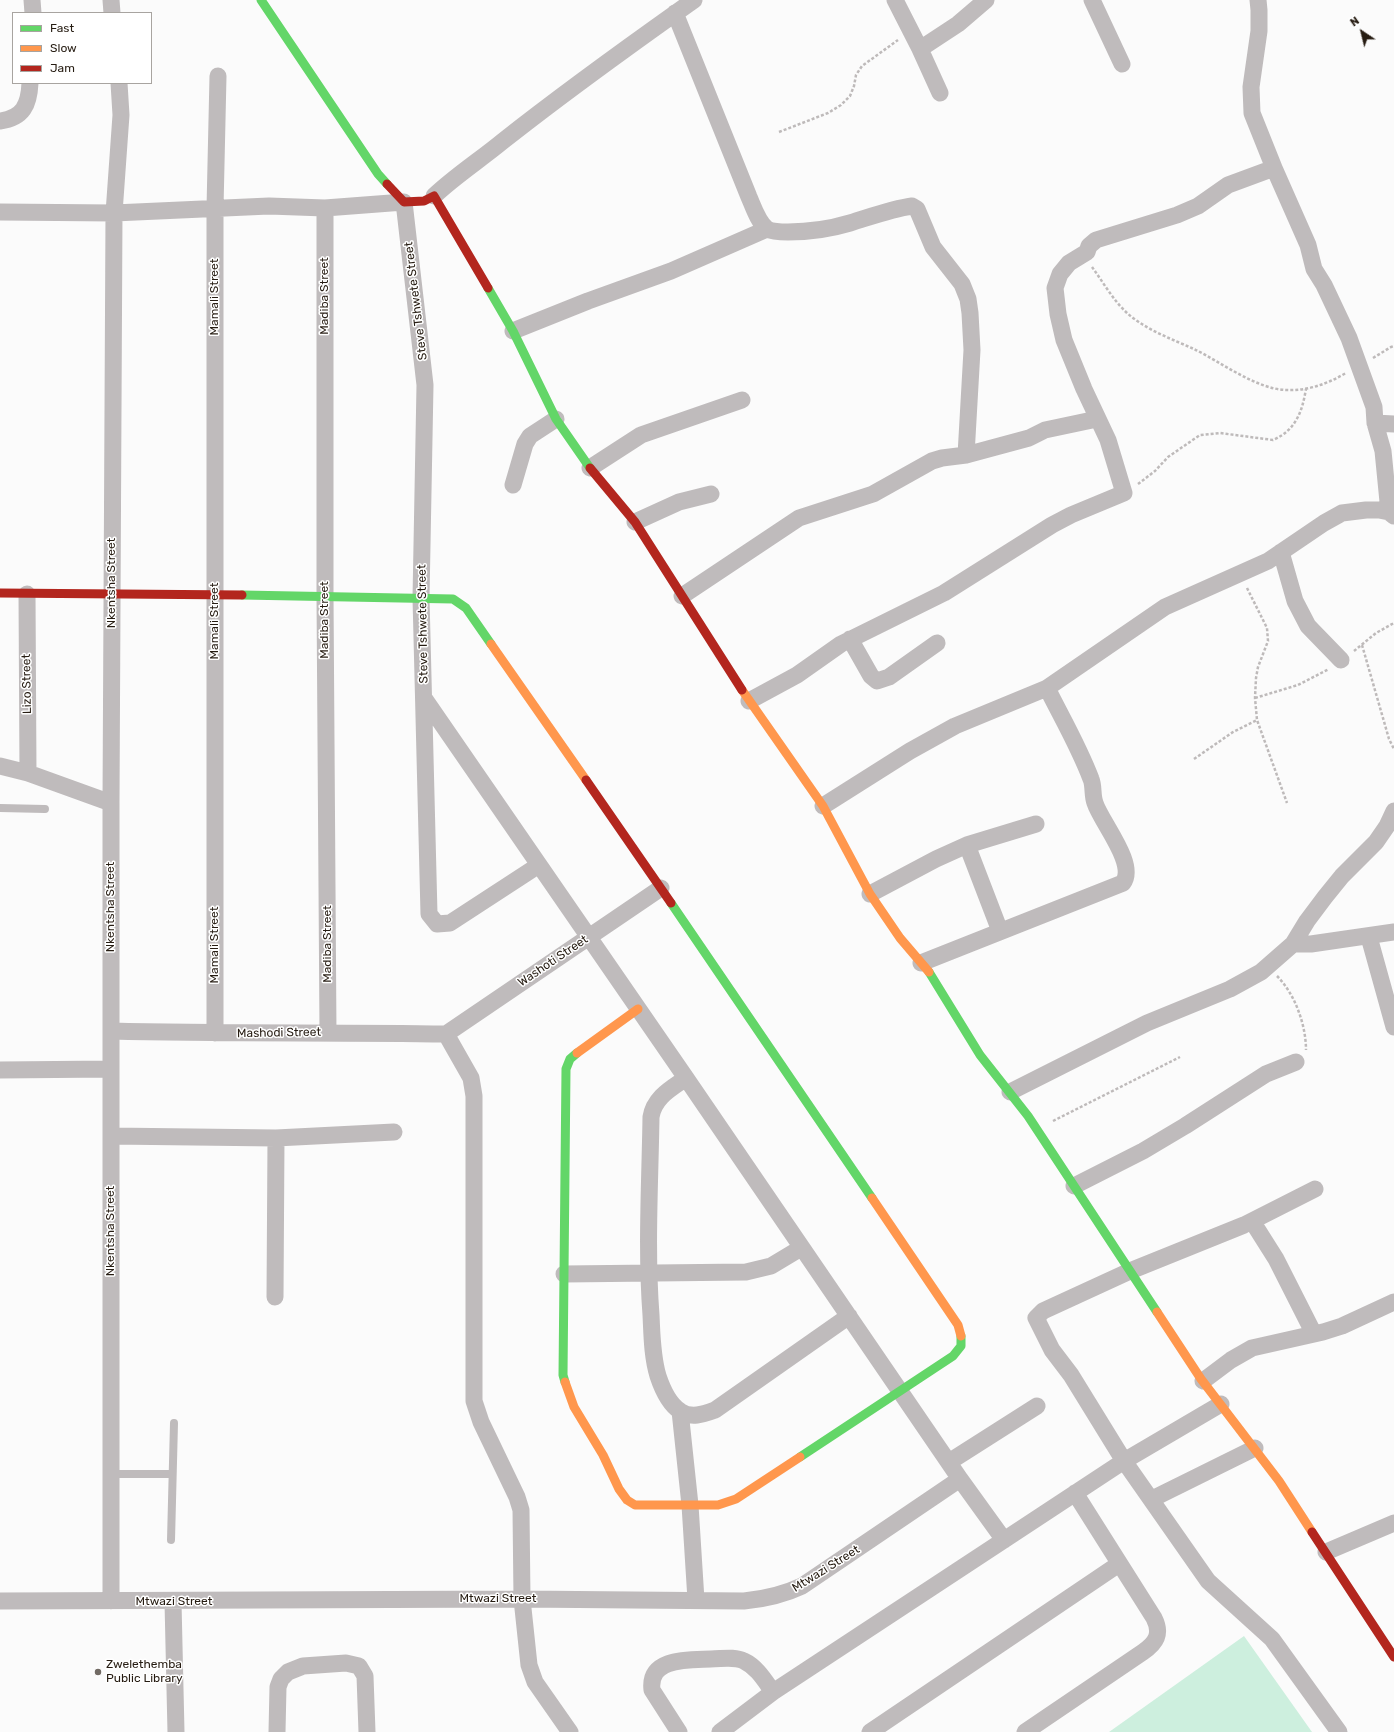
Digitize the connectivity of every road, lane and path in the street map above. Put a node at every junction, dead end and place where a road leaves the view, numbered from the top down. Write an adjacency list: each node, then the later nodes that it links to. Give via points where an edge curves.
1 (32, 0): 9 (street)
2 (111, 0): 10 (street)
3 (261, 0): 23 (street, via 378,174)
4 (694, 0): 11 (street)
5 (895, 0): 12 (street)
6 (986, 0): 13 (street, via 958,24)
7 (1092, 0): 14 (street)
8 (1258, 0): 21 (street, via 1259,31 1251,87 1252,113)
9 (33, 12)
10 (112, 12)
11 (675, 13): 22 (street, via 451,180); 28 (street, via 749,197)
12 (911, 30): 13 (street); 20 (path, via 862,66 856,75 850,96 841,105 828,113)
13 (920, 49): 18 (street)
14 (1122, 64)
15 (218, 76): 24 (street, Mamali Street)
16 (30, 84): 19 (street, via 28,101 24,109 17,116)
17 (119, 84): 27 (street, Nkentsha Street, via 120,115)
18 (940, 94)
19 (0, 121)
20 (779, 132)
21 (1274, 168): 29 (street, via 1228,185 1198,206 1177,215 1096,240); 32 (street, via 1308,245 1314,269 1324,285)
22 (434, 196): 23 (street, via 424,201); 30 (street)
23 (404, 202): 25 (street); 54 (street, Steve Tshwete Street, via 425,385)
24 (215, 208): 25 (street); 27 (street); 51 (street, Mamali Street)
25 (325, 208): 52 (street, Madiba Street)
26 (0, 212): 27 (street)
27 (114, 213): 49 (street, Nkentsha Street)
28 (767, 229): 30 (street, via 671,271); 39 (street, via 778,232 825,229 894,209 912,206 917,209 933,247 962,284 968,299 972,350)
29 (1087, 252): 33 (path, via 1091,266 1116,300 1127,313 1150,328 1260,384 1284,390); 36 (street, via 1064,268 1055,288 1064,340)
30 (513, 331): 35 (street)
31 (1394, 346): 32 (path)
32 (1359, 366): 33 (path, via 1326,384); 37 (street, via 1374,407)
33 (1306, 389): 42 (path, via 1298,420 1280,438 1273,440 1220,433 1200,435 1182,446 1141,483)
34 (742, 400): 40 (street, via 641,435)
35 (556, 419): 40 (street); 41 (street, via 530,436 525,444)
36 (1097, 419): 39 (street, via 1045,430 1029,438); 42 (street, via 1108,440)
37 (1375, 424): 38 (street); 44 (street, via 1383,451)
38 (1394, 424)
39 (966, 455): 53 (street, via 932,461 873,494 799,518)
40 (590, 468): 45 (street)
41 (513, 485)
42 (1124, 493): 55 (street, via 1071,515 944,593)
43 (711, 494): 45 (street, via 679,502)
44 (1392, 514): 46 (street, via 1366,510 1342,513)
45 (636, 522): 53 (street)
46 (1281, 552): 47 (street); 58 (street, via 1295,601 1308,626)
47 (1240, 575): 59 (street, via 1165,607); 62 (path, via 1267,628 1268,641 1256,678)
48 (0, 593): 50 (street)
49 (112, 593): 50 (street); 51 (street); 67 (street, Nkentsha Street)
50 (27, 594): 66 (street, Lizo Street)
51 (215, 595): 52 (street); 89 (street, Mamali Street)
52 (325, 596): 54 (street); 88 (street, Madiba Street)
53 (682, 596): 61 (street)
54 (421, 598): 60 (street, Steve Tshwete Street); 76 (street, via 452,599 466,608)
55 (850, 640): 56 (street, via 871,676 877,681 889,676); 61 (street, via 827,652 792,678)
56 (937, 643)
57 (1362, 645): 63 (path)
58 (1341, 660)
59 (1047, 688): 69 (street, via 955,726); 78 (street, via 1080,752 1091,780 1094,802 1118,847 1127,874 1123,883)
60 (424, 698): 75 (street); 75 (street, Steve Tshwete Street, via 427,908 430,918 437,924 450,923)
61 (749, 701): 69 (street)
62 (1257, 720): 64 (path, via 1233,732); 68 (path)
63 (1394, 749)
64 (1194, 758)
65 (0, 766): 66 (street)
66 (28, 774): 67 (street)
67 (111, 803): 87 (street, Nkentsha Street)
68 (1287, 803)
69 (823, 806): 77 (street)
70 (0, 808): 71 (lane)
71 (45, 809)
72 (1394, 811): 82 (street, via 1376,842 1325,897)
73 (1036, 824): 74 (street)
74 (967, 845): 77 (street); 78 (street)
75 (539, 864): 80 (street)
76 (661, 888): 80 (street, Washoti Street); 113 (street, via 960,1329 962,1344 958,1352)
77 (870, 894): 83 (street, via 900,938)
78 (1000, 931): 83 (street)
79 (1394, 932): 81 (street)
80 (589, 937): 85 (street); 90 (street, Washoti Street)
81 (1369, 937): 82 (street); 86 (street)
82 (1294, 944): 84 (street)
83 (921, 963): 96 (street, via 933,977 980,1054)
84 (1268, 966): 92 (path, via 1290,992 1304,1029 1306,1050 1304,1057); 96 (street, via 1230,989 1147,1023)
85 (638, 1009): 95 (street); 107 (street, via 577,1053 570,1059 566,1069)
86 (1394, 1027)
87 (112, 1031): 89 (street, Mashodi Street); 93 (street, Nkentsha Street)
88 (328, 1032): 89 (street, Mashodi Street); 90 (street, Mashodi Street)
89 (215, 1034)
90 (446, 1034): 132 (street, via 471,1078 474,1096 474,1401 521,1510)
91 (1180, 1057): 97 (path)
92 (1296, 1062): 101 (street, via 1266,1074 1185,1126)
93 (111, 1069): 94 (street); 99 (street, Nkentsha Street)
94 (0, 1070)
95 (686, 1078): 104 (street); 106 (street, via 662,1096 652,1111)
96 (1010, 1092): 97 (street)
97 (1037, 1130): 101 (street)
98 (394, 1132): 100 (street)
99 (111, 1136): 100 (street); 121 (street, Nkentsha Street)
100 (276, 1138): 108 (street)
101 (1074, 1186): 105 (street)
102 (1315, 1188): 103 (street)
103 (1252, 1221): 105 (street); 111 (street, via 1276,1259)
104 (801, 1248): 106 (street, via 777,1263 759,1270); 110 (street)
105 (1130, 1271): 112 (street); 119 (street, via 1040,1312 1036,1318 1052,1350 1071,1375)
106 (648, 1273): 107 (street); 116 (street, via 654,1356 658,1375 667,1397)
107 (564, 1274): 126 (street, via 563,1375 570,1402 603,1455 621,1494 628,1502 639,1506)
108 (276, 1297)
109 (1394, 1302): 111 (street, via 1342,1326)
110 (849, 1316): 113 (street); 116 (street, via 715,1410 696,1415)
111 (1314, 1334): 112 (street, via 1252,1348)
112 (1203, 1381): 114 (street)
113 (900, 1392): 120 (street); 126 (street, via 736,1499 718,1505)
114 (1221, 1404): 118 (street); 119 (street)
115 (1037, 1406): 120 (street)
116 (680, 1412): 126 (street)
117 (174, 1424): 122 (lane)
118 (1255, 1448): 125 (street); 130 (street)
119 (1124, 1461): 124 (street); 125 (street)
120 (949, 1462): 123 (street)
121 (110, 1474): 122 (lane); 135 (street, Nkentsha Street)
122 (172, 1474): 128 (lane)
123 (960, 1479): 129 (street); 133 (street, Mtwazi Street, via 817,1577 788,1592 774,1597 744,1601)
124 (1075, 1494): 129 (street); 131 (street)
125 (1152, 1499): 147 (street, via 1208,1581 1272,1639)
126 (690, 1506): 133 (street)
127 (1394, 1523): 130 (street)
128 (171, 1540)
129 (1004, 1540): 138 (street)
130 (1326, 1552): 137 (street)
131 (1119, 1564): 145 (street); 146 (street, via 1154,1618 1158,1637 1143,1652)
132 (522, 1599): 133 (street, Mtwazi Street); 136 (street, Mtwazi Street); 142 (street, via 532,1675)
133 (696, 1600)
134 (0, 1601): 135 (street, Mtwazi Street)
135 (111, 1602): 136 (street, Mtwazi Street)
136 (173, 1602): 139 (street)
137 (1394, 1657)
138 (774, 1692): 143 (street, via 755,1668 739,1659 672,1662 658,1671 651,1682 652,1690); 144 (street)
139 (176, 1732)
140 (277, 1732): 141 (street, via 277,1694 281,1679 288,1672 303,1666 346,1664 354,1664 365,1676)
141 (367, 1732)
142 (570, 1732)
143 (679, 1732)
144 (720, 1732)
145 (870, 1732)
146 (1026, 1732)
147 (1339, 1732)

